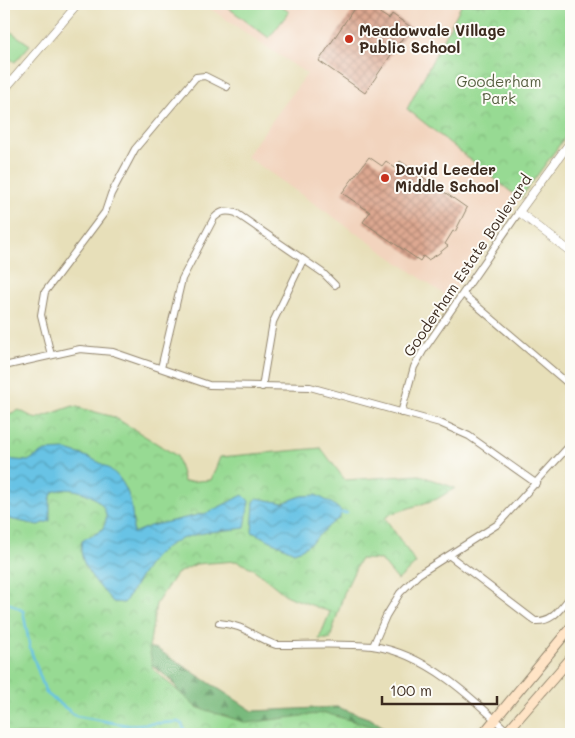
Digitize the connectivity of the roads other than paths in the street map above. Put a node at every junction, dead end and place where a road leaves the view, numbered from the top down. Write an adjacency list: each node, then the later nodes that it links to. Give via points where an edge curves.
1 (78, 4): 3 (street)
2 (227, 87): 10 (street, via 205,76 196,77 135,149 105,212 45,292 41,315)
3 (4, 90)
4 (571, 141): 5 (street, Gooderham Estate Boulevard)
5 (519, 212): 6 (street); 9 (street, Gooderham Estate Boulevard)
6 (571, 252)
7 (303, 260): 8 (street); 12 (street, via 236,212 220,213 214,218 182,279); 14 (street, via 273,322)
8 (334, 285)
9 (463, 294): 13 (street); 15 (street, Gooderham Estate Boulevard, via 414,367)
10 (51, 355): 11 (street); 12 (street, via 80,349 113,352)
11 (4, 366)
12 (161, 368): 14 (street, via 209,385)
13 (571, 386)
14 (262, 387): 15 (street, via 310,387)
15 (401, 413): 17 (street, via 469,436)
16 (571, 444): 17 (street)
17 (537, 484): 18 (street, via 498,524)
18 (450, 556): 19 (street, via 535,621 545,621 554,616); 22 (street, via 418,574 400,593)
19 (571, 596)
20 (219, 623): 22 (street, via 244,628 276,645)
21 (571, 628): 24 (main road)
22 (373, 646): 24 (street, via 428,666)
23 (571, 658): 25 (main road)
24 (496, 720): 25 (street); 26 (main road)
25 (508, 733)
26 (483, 734)

